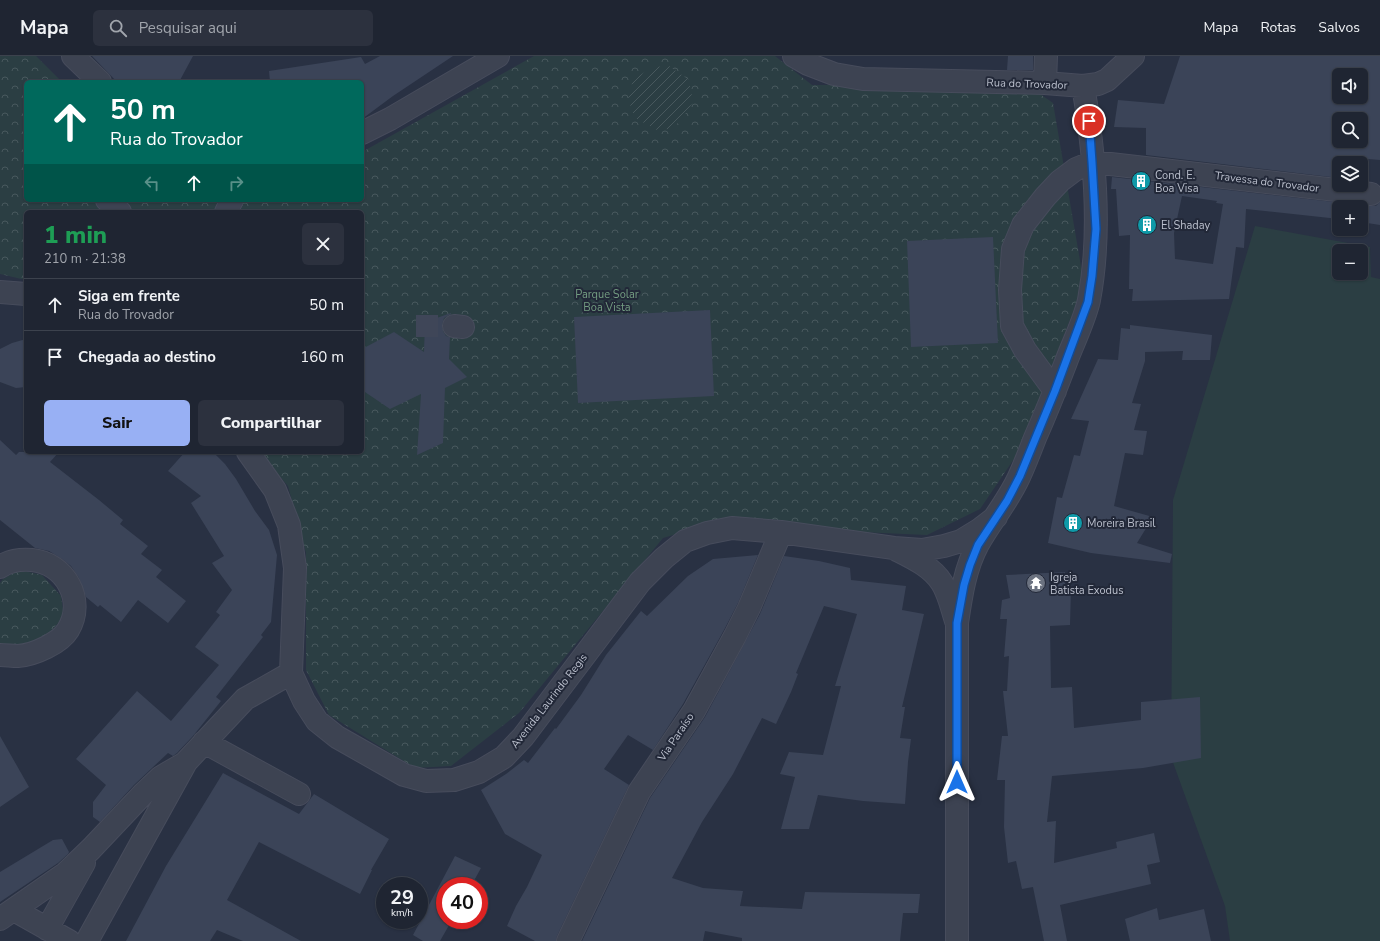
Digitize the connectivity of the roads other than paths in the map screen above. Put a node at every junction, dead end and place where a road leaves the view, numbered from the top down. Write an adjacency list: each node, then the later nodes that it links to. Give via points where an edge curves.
1 (73, 56): 6 (street)
2 (498, 56): 9 (street)
3 (794, 56): 7 (street, Rua do Trovador, via 834,74 863,79)
4 (1046, 56): 7 (street)
5 (1132, 56): 8 (street, via 1107,80)
6 (98, 80)
7 (1045, 83): 8 (street, Rua do Trovador)
8 (1082, 86): 10 (street, Rua do Trovador, via 1089,121)
9 (364, 132)
10 (1092, 162): 11 (street, Travessa do Trovador); 14 (street, Rua do Trovador, via 1096,229 1090,289 1086,309); 14 (street, via 1076,169 1045,196 1023,225 1013,249 1010,290 1012,326 1025,350)
11 (1371, 194)
12 (108, 202): 13 (street)
13 (118, 210)
14 (1055, 391): 16 (street, Rua do Trovador, via 1020,476)
15 (249, 454): 22 (street, Avenida Laurindo Regis, via 275,490 288,525 295,568)
16 (996, 517): 18 (street, Avenida Laurindo Regis, via 961,541 922,550); 20 (street, Rua do Trovador, via 978,545 970,565)
17 (781, 532): 18 (street, Avenida Laurindo Regis); 22 (street, Avenida Laurindo Regis, via 732,528 685,541 640,582 523,737 504,757 480,772 454,780 426,781 404,775 338,737 317,720 304,701); 31 (street, Via Paraíso, via 735,636 694,711 639,792)
18 (894, 548): 20 (street, Avenida Laurindo Regis, via 932,572 942,584)
19 (0, 567): 21 (street, via 6,562 21,559 41,561 56,569 68,582 74,598 74,616 68,631 56,642 19,656)
20 (957, 623): 32 (street)
21 (0, 655)
22 (291, 673): 23 (street, via 245,699)
23 (204, 742): 24 (street); 25 (street)
24 (186, 763): 26 (street, via 161,777); 30 (street)
25 (299, 794)
26 (91, 849): 27 (street, via 66,873); 28 (street)
27 (7, 915): 28 (street)
28 (47, 929): 29 (street)
29 (69, 941)
30 (87, 941)
31 (568, 941)
32 (957, 941)

